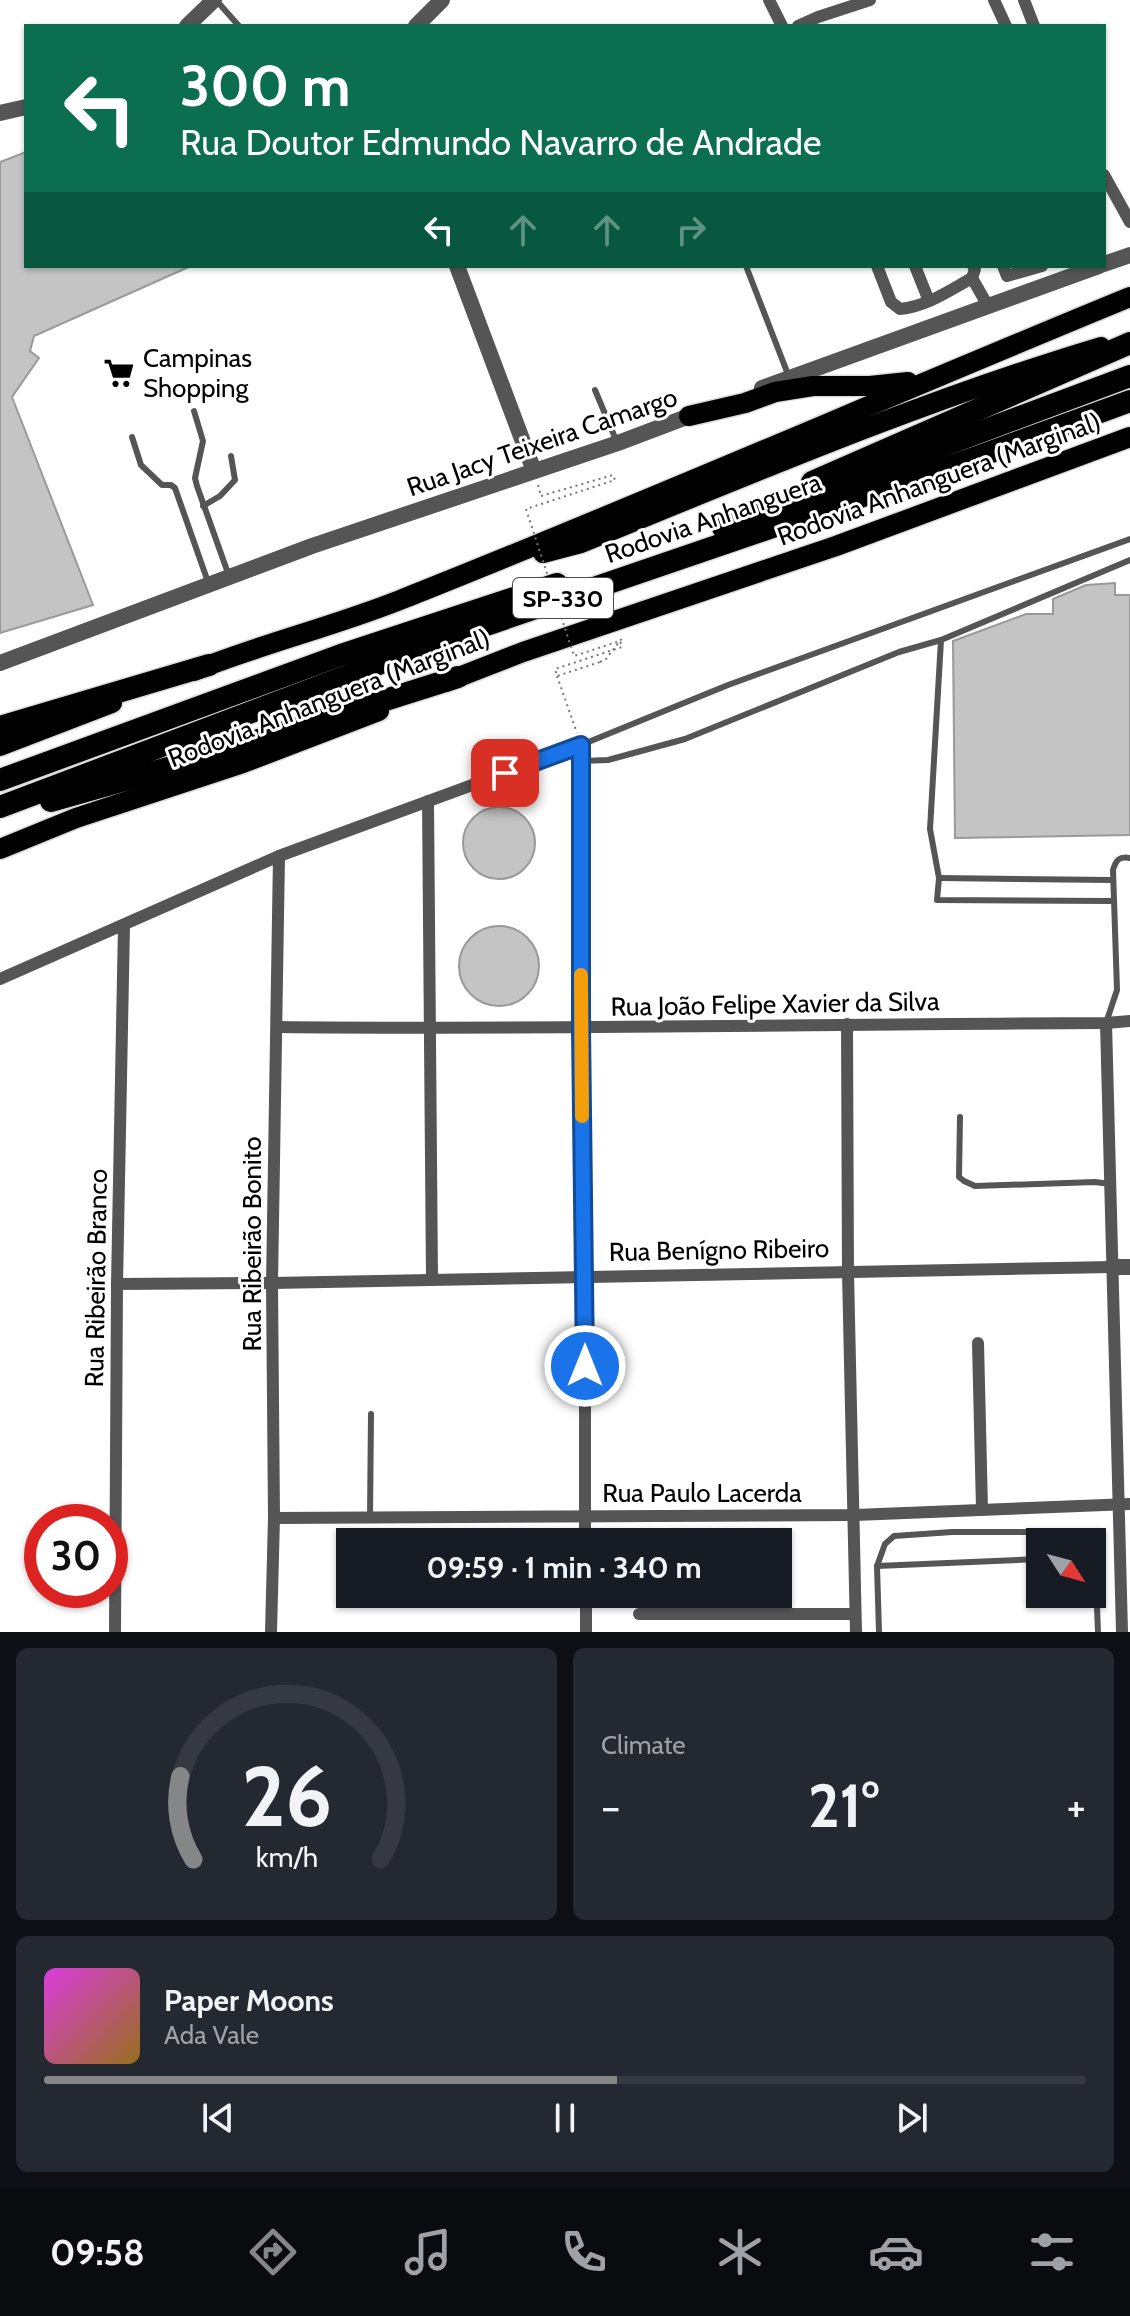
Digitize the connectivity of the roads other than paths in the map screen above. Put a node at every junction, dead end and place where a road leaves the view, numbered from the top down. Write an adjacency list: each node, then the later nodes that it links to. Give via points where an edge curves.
1 (215, 0): 7 (street); 8 (lane)
2 (442, 0): 9 (street)
3 (769, 0): 10 (street)
4 (870, 0): 11 (street)
5 (994, 0): 12 (street)
6 (1024, 0): 13 (street)
7 (189, 24)
8 (237, 24)
9 (418, 24)
10 (781, 24)
11 (804, 24)
12 (1005, 24)
13 (1033, 24)
14 (24, 107): 15 (street)
15 (0, 113)
16 (1106, 179): 17 (street)
17 (1130, 222)
18 (1130, 255): 19 (street, Rua Jacy Teixeira Camargo)
19 (1106, 264)
20 (458, 268): 44 (street)
21 (747, 268): 35 (lane)
22 (878, 268): 30 (street, via 895,306 911,308)
23 (916, 268): 30 (street)
24 (1027, 268): 26 (street)
25 (1094, 268): 28 (street, Rua Jacy Teixeira Camargo)
26 (1005, 271): 28 (street)
27 (973, 272): 30 (street); 31 (street)
28 (1017, 295): 31 (street, Rua Jacy Teixeira Camargo)
29 (1130, 297): 33 (highway)
30 (929, 301)
31 (988, 306): 35 (street, Rua Jacy Teixeira Camargo)
32 (1130, 340): 46 (highway, via 846,465); 49 (highway, via 1011,374 581,543)
33 (940, 375): 39 (highway, via 898,385 775,392); 49 (highway)
34 (1130, 376): 46 (highway, Rodovia Anhanguera / SP-330)
35 (789, 377): 39 (street, Rua Jacy Teixeira Camargo)
36 (595, 390): 42 (lane)
37 (1130, 401): 62 (highway, Rodovia Anhanguera / SP-330, via 445,639)
38 (194, 411): 45 (lane, via 203,434 195,478)
39 (689, 416): 42 (street, Rua Jacy Teixeira Camargo)
40 (132, 437): 51 (lane, via 141,465 162,485 175,488)
41 (1130, 437): 55 (highway, Rodovia Anhanguera (Marginal))
42 (618, 443): 44 (street, Rua Jacy Teixeira Camargo)
43 (231, 456): 45 (lane, via 235,480)
44 (534, 471): 50 (street, Rua Jacy Teixeira Camargo)
45 (203, 506): 50 (lane)
46 (694, 539): 60 (highway, Rodovia Anhanguera / SP-330, via 341,655)
47 (1130, 539): 57 (lane, via 728,685)
48 (1130, 560): 52 (lane)
49 (458, 576): 54 (highway)
50 (230, 577): 51 (street, Rua Jacy Teixeira Camargo)
51 (209, 585): 53 (street, Rua Jacy Teixeira Camargo)
52 (941, 640): 59 (lane, via 685,739 608,760); 67 (lane, via 930,829)
53 (0, 663)
54 (209, 665): 56 (highway); 58 (highway)
55 (458, 677): 63 (highway); 64 (highway, Rodovia Anhanguera (Marginal), via 243,763)
56 (0, 727)
57 (581, 745): 59 (street); 61 (street)
58 (0, 746)
59 (581, 761): 76 (street)
60 (0, 780)
61 (428, 801): 65 (street); 77 (street)
62 (0, 807)
63 (0, 815)
64 (0, 849)
65 (279, 856): 70 (street); 75 (street, Rua Ribeirão Bonito)
66 (1130, 858): 68 (lane, via 1116,860)
67 (939, 878): 68 (lane); 69 (lane, via 937,900)
68 (1112, 880): 69 (lane)
69 (1113, 901): 73 (lane, via 1117,990)
70 (124, 925): 71 (street); 85 (street, Rua Ribeirão Branco)
71 (0, 979)
72 (1130, 1021): 73 (street, Rua João Felipe Xavier da Silva)
73 (1106, 1023): 74 (street, Rua João Felipe Xavier da Silva); 79 (street)
74 (847, 1024): 76 (street, Rua João Felipe Xavier da Silva); 81 (street)
75 (277, 1027): 77 (street, Rua João Felipe Xavier da Silva); 84 (street, Rua Ribeirão Bonito)
76 (581, 1028): 77 (street, Rua João Felipe Xavier da Silva); 82 (street)
77 (430, 1029): 83 (street)
78 (960, 1117): 79 (lane, via 959,1177 975,1186)
79 (1110, 1184): 80 (street)
80 (1121, 1267): 81 (street, Rua Benígno Ribeiro); 88 (street)
81 (848, 1273): 82 (street, Rua Benígno Ribeiro); 91 (street)
82 (585, 1276): 83 (street, Rua Benígno Ribeiro); 90 (street)
83 (432, 1279): 84 (street, Rua Benígno Ribeiro)
84 (272, 1283): 85 (street, Rua Benígno Ribeiro); 93 (street, Rua Ribeirão Bonito)
85 (117, 1284): 102 (street, Rua Ribeirão Branco)
86 (978, 1343): 89 (street)
87 (371, 1414): 92 (lane)
88 (1125, 1504): 89 (street, Rua Paulo Lacerda); 108 (street)
89 (982, 1509): 91 (street, Rua Paulo Lacerda)
90 (585, 1515): 91 (street, Rua Paulo Lacerda); 92 (street, Rua Paulo Lacerda); 94 (street)
91 (855, 1515): 101 (street)
92 (370, 1517): 93 (street, Rua Paulo Lacerda)
93 (274, 1518): 103 (street, Rua Ribeirão Bonito)
94 (585, 1528)
95 (1026, 1532): 97 (lane, via 894,1536)
96 (1026, 1560): 97 (lane)
97 (877, 1566): 106 (lane)
98 (586, 1608): 104 (street)
99 (1097, 1608): 107 (lane)
100 (639, 1614): 101 (street)
101 (855, 1614): 105 (street)
102 (115, 1632)
103 (271, 1632)
104 (586, 1632)
105 (856, 1632)
106 (879, 1632)
107 (1098, 1632)
108 (1122, 1632)

